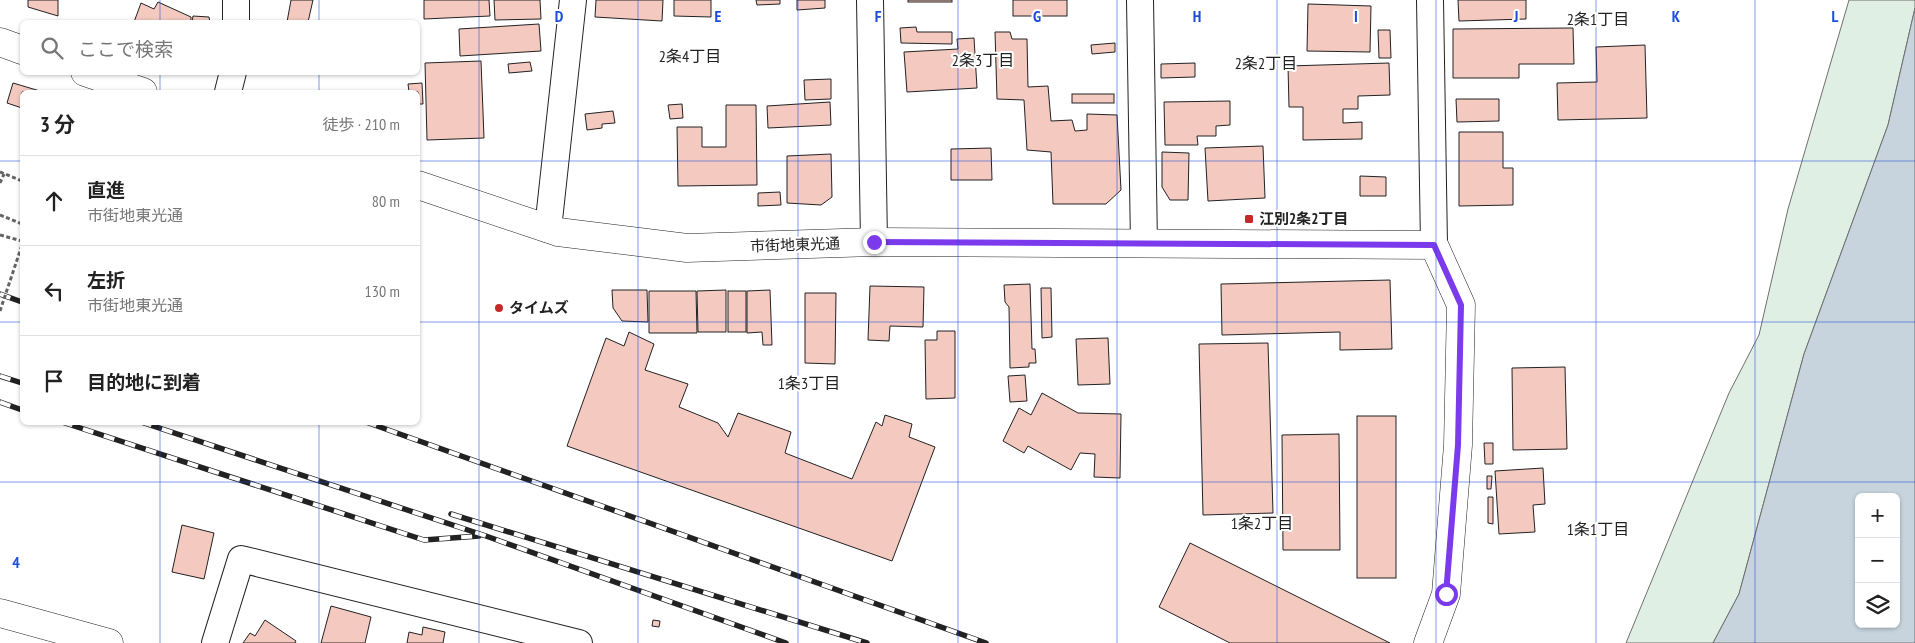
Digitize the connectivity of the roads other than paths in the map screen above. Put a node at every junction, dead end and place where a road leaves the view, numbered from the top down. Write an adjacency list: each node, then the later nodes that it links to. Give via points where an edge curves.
1 (236, 0): 6 (street)
2 (573, 0): 14 (street)
3 (870, 0): 15 (street)
4 (1140, 0): 16 (street)
5 (1430, 0): 17 (street)
6 (236, 20)
7 (0, 42): 8 (street)
8 (20, 49)
9 (94, 75): 11 (street)
10 (232, 75): 12 (street)
11 (137, 90)
12 (228, 90)
13 (420, 186): 14 (street, 市街地東光通)
14 (548, 229): 15 (street, 市街地東光通, via 687,248)
15 (874, 242): 16 (street, 市街地東光通)
16 (1144, 244): 17 (street, 市街地東光通)
17 (1434, 245): 22 (street, via 1461,305 1461,314 1458,445 1446,594)
18 (0, 613): 20 (street)
19 (569, 642): 21 (street, via 241,559)
20 (109, 643)
21 (215, 643)
22 (1428, 643)

